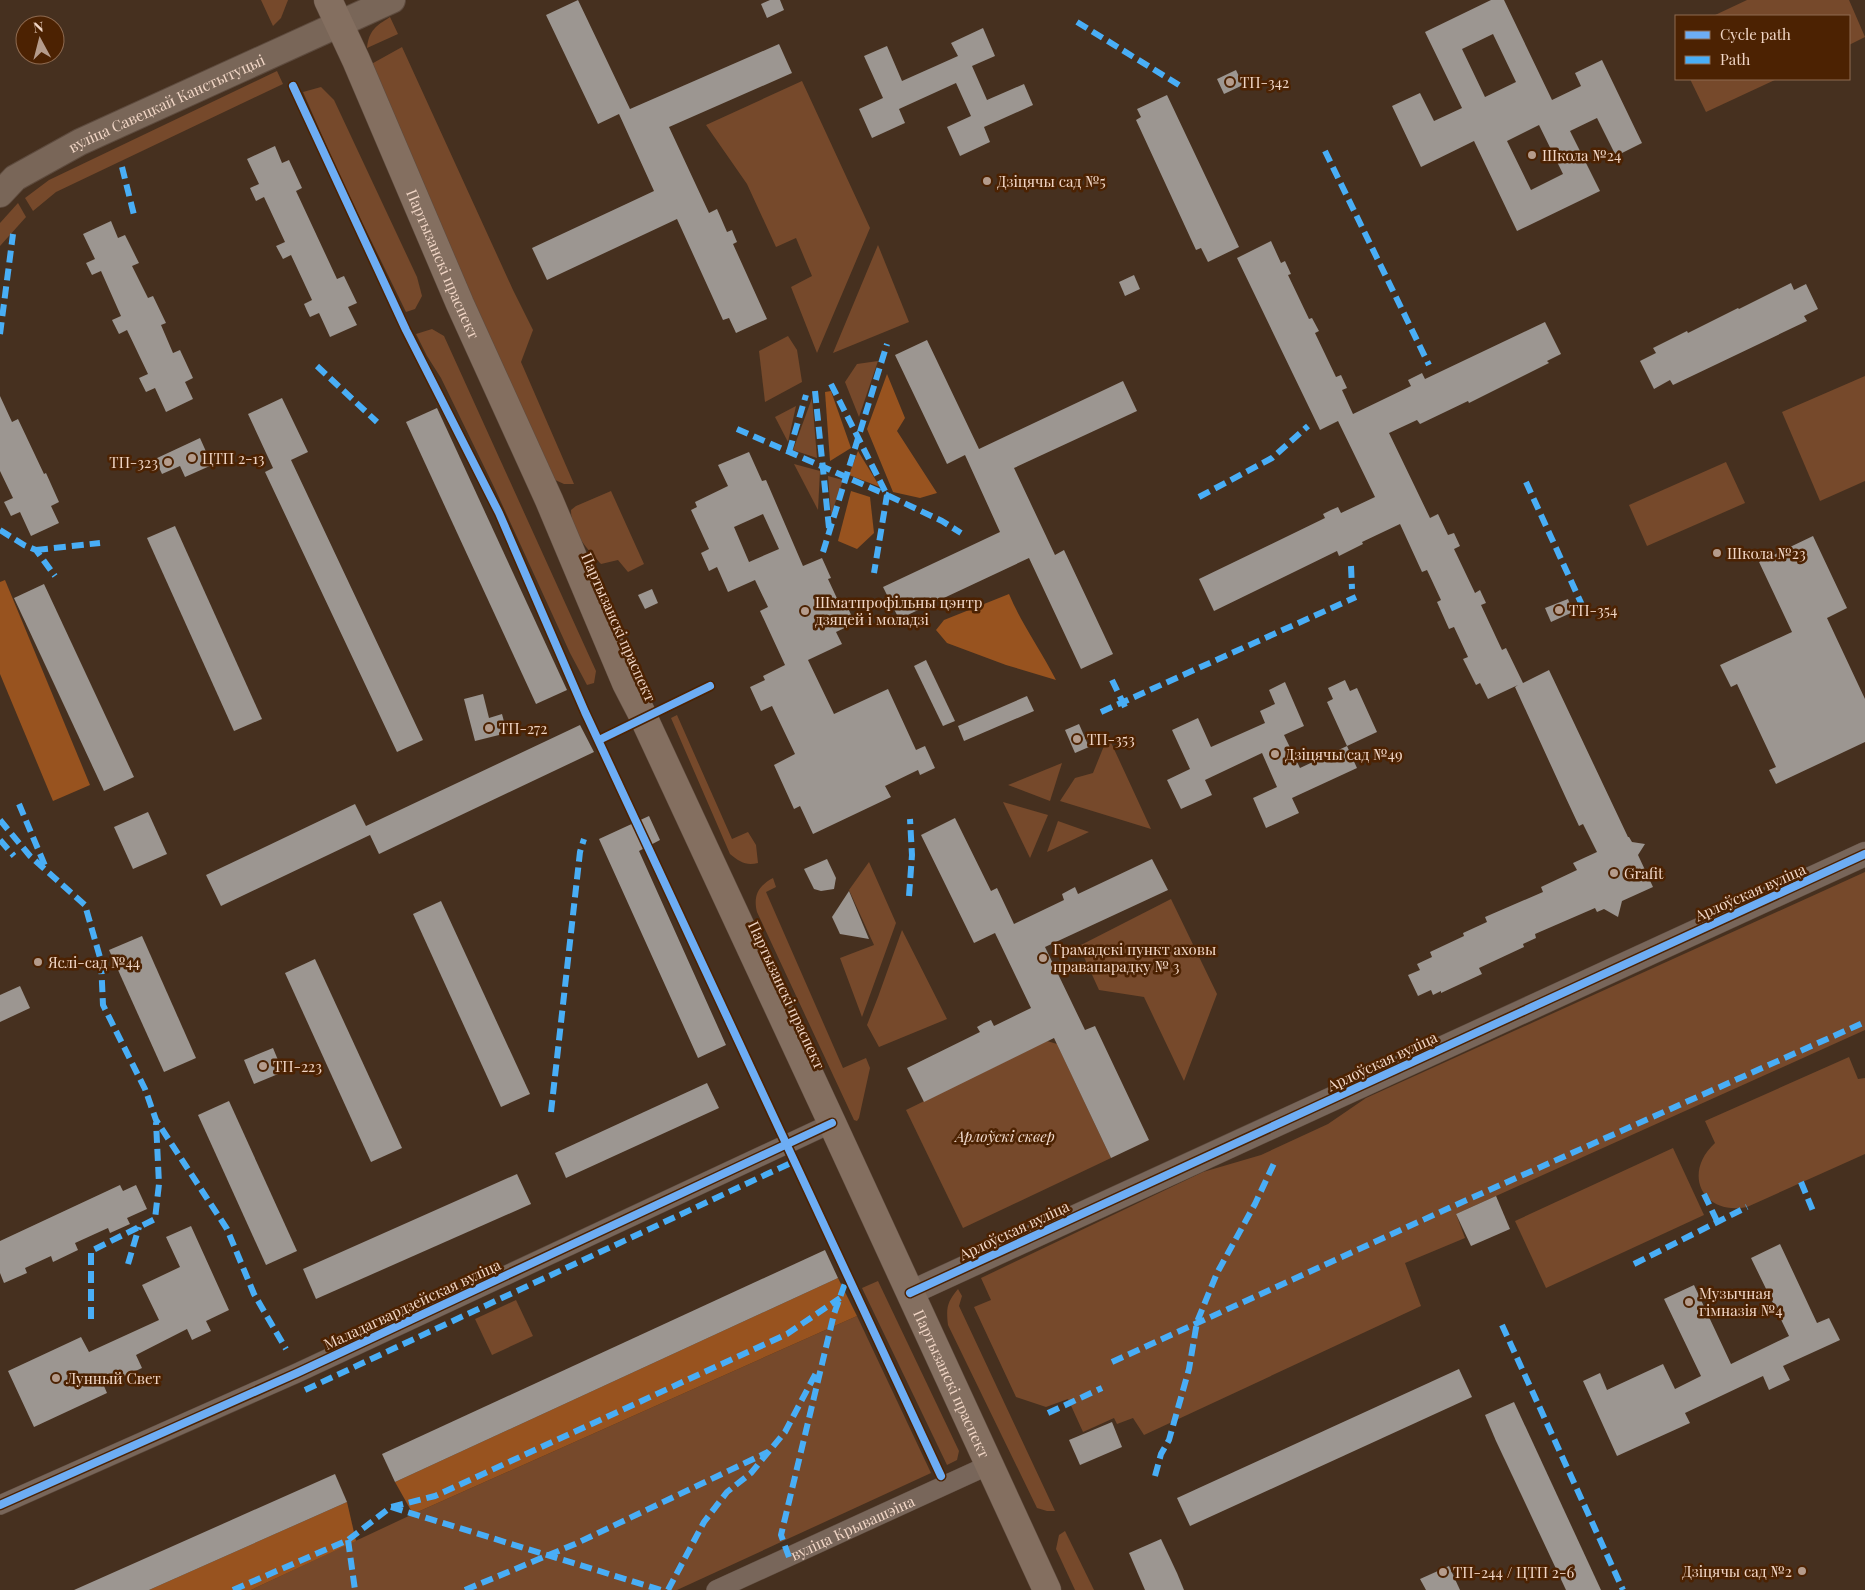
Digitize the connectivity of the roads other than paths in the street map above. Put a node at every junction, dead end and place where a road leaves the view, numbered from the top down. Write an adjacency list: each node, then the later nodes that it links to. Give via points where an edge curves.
1 (392, 0): 2 (main road, вуліца Савецкай Канстытуцыі)
2 (334, 12): 3 (main road, вуліца Савецкай Канстытуцыі, via 80,142 15,178); 5 (main road, Партызанскі праспект, via 549,500 626,684)
3 (0, 194)
4 (1865, 854): 6 (street, Арлоўская вуліца)
5 (832, 1123): 6 (main road, Партызанскі праспект); 8 (street, Маладагвардзейская вуліца, via 297,1373)
6 (910, 1292): 7 (main road, Партызанскі праспект)
7 (989, 1465): 9 (street, вуліца Крывашэіна); 10 (main road, Партызанскі праспект)
8 (0, 1505)
9 (716, 1590)
10 (1046, 1590)

